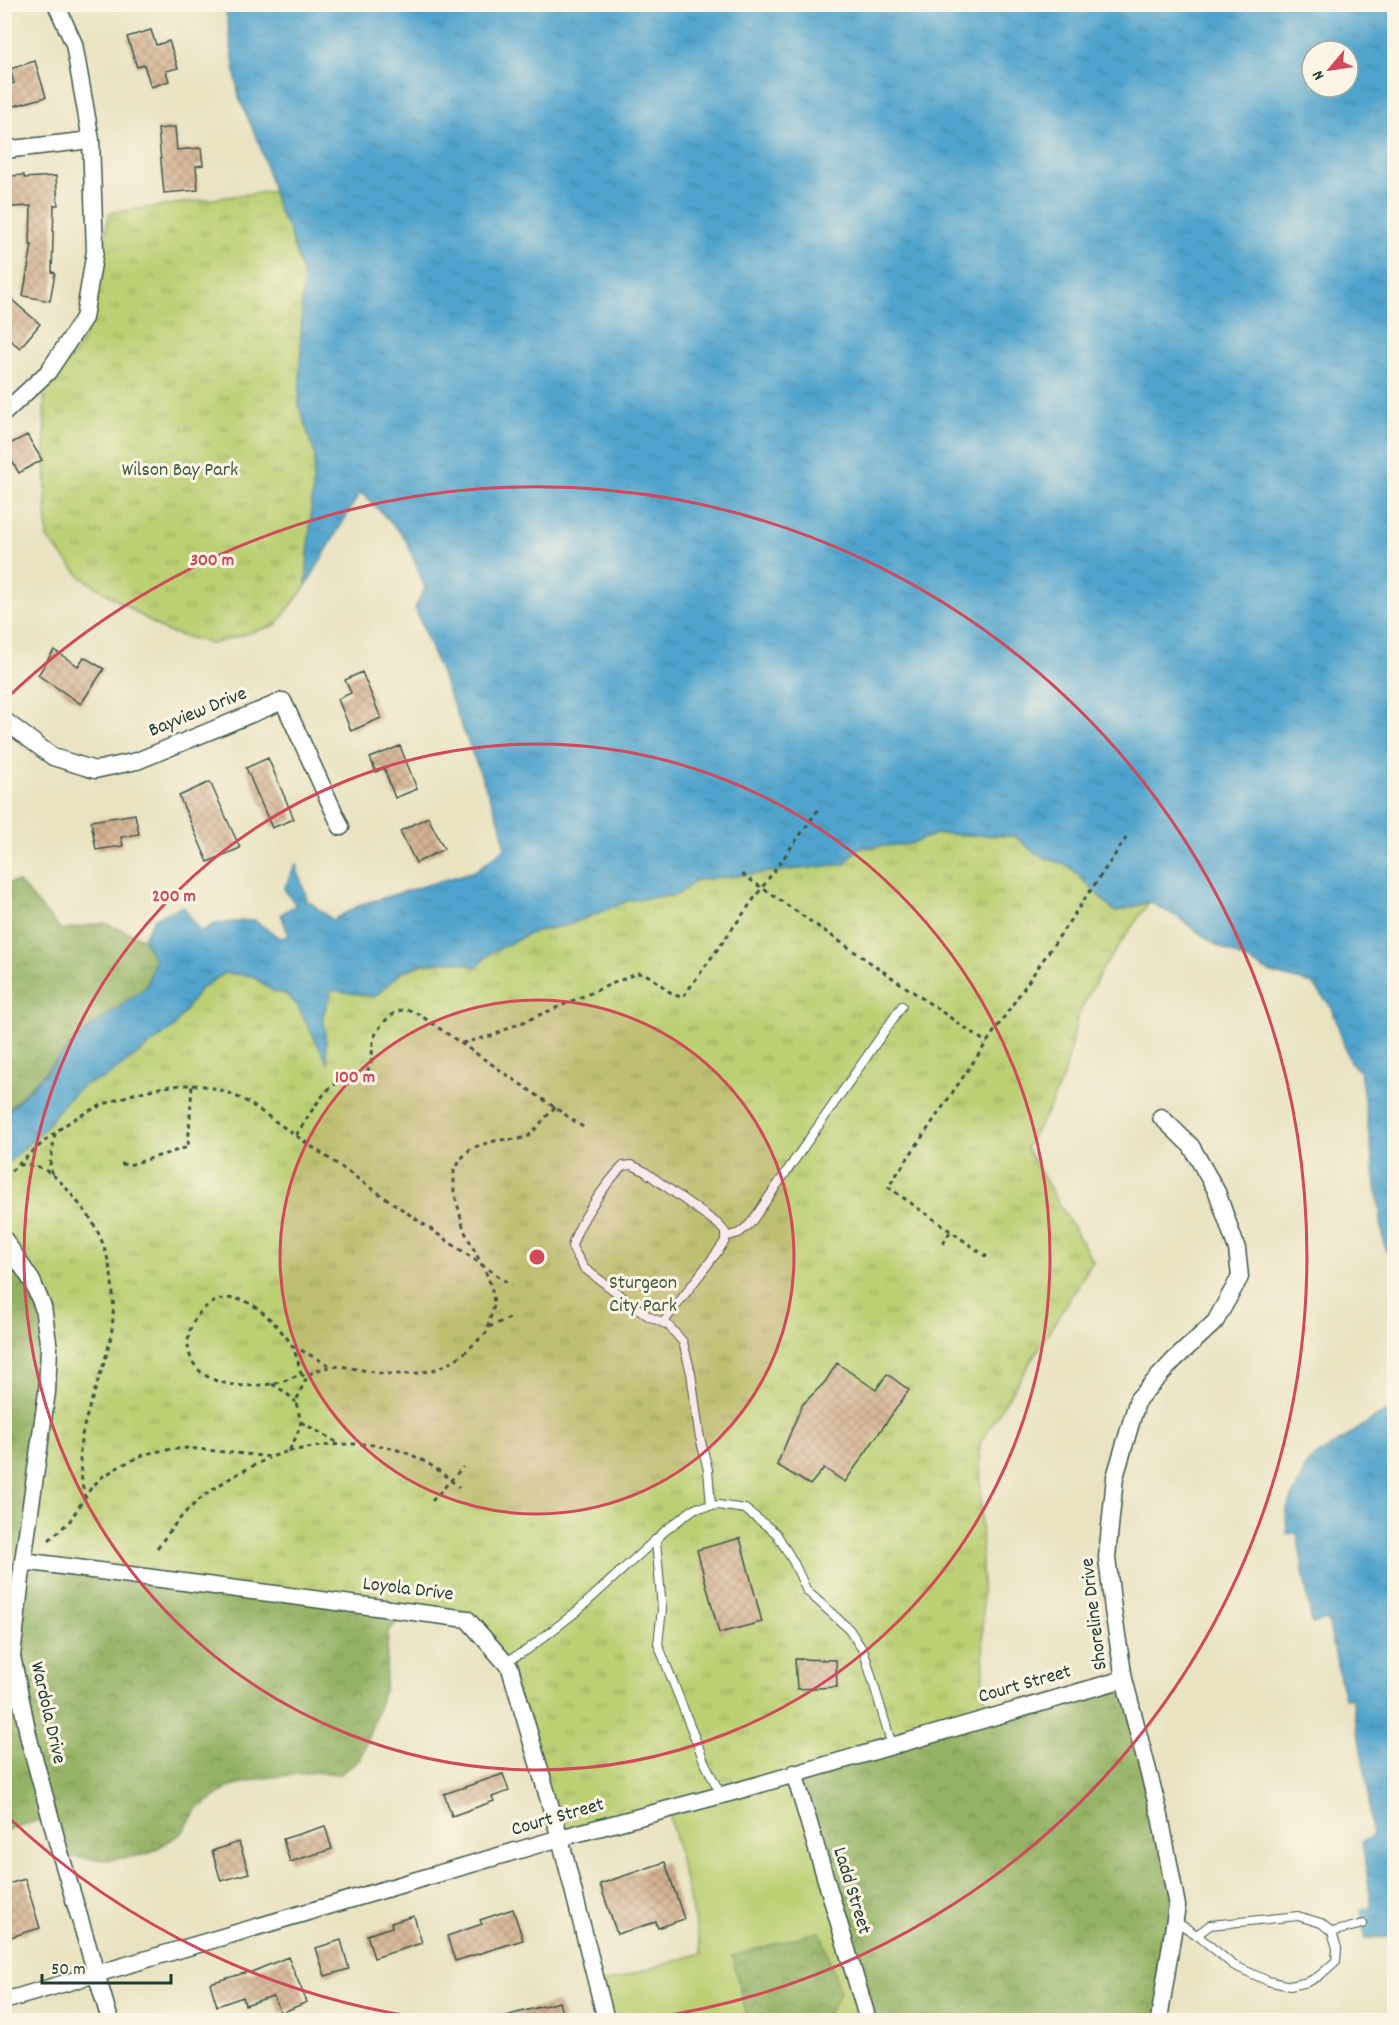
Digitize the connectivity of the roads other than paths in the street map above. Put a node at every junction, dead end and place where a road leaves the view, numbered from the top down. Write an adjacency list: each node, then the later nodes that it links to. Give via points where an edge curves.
1 (56, 4): 2 (street, via 74,44)
2 (91, 140): 3 (street); 4 (street, via 95,251 84,318 48,372)
3 (4, 150)
4 (4, 413)
5 (4, 720): 6 (street, Bayview Drive, via 53,757 95,770 137,761 283,701)
6 (341, 827)
7 (902, 1006): 9 (lane, via 750,1224)
8 (1161, 1117): 16 (street, Shoreline Drive, via 1191,1146 1217,1192 1237,1249 1240,1277 1215,1322 1138,1399 1115,1477 1107,1557)
9 (725, 1237): 11 (lane); 11 (lane, via 718,1224 644,1171 632,1165 623,1166 614,1175 575,1234 572,1247 584,1268)
10 (4, 1239): 14 (street, Wardola Drive, via 44,1307 49,1349 47,1392)
11 (663, 1323): 12 (lane, via 683,1342 708,1470)
12 (711, 1506): 13 (lane, via 695,1508); 17 (lane, via 745,1509 776,1533 807,1591 849,1629 864,1652)
13 (656, 1540): 15 (lane, via 576,1612); 19 (lane, via 663,1609 658,1644 704,1761)
14 (23, 1561): 15 (street, Loyola Drive, via 467,1619); 25 (street, Wardola Drive, via 12,1656 29,1739)
15 (505, 1662): 20 (street, Loyola Drive)
16 (1124, 1679): 17 (street, Court Street); 21 (street, Shoreline Drive, via 1160,1816 1177,1906)
17 (892, 1745): 18 (street, Court Street)
18 (794, 1773): 19 (street, Court Street); 29 (street, Ladd Street)
19 (722, 1795): 20 (street, Court Street)
20 (560, 1838): 25 (street, Court Street); 28 (street, Loyola Drive)
21 (1174, 1921): 24 (lane); 30 (street, Shoreline Drive)
22 (1363, 1924): 23 (lane)
23 (1332, 1932): 24 (lane, via 1321,1923 1298,1916 1210,1925); 24 (lane, via 1338,1948 1336,1961 1308,1982 1290,1986 1233,1965)
24 (1197, 1935)
25 (97, 1973): 26 (street, Court Street); 27 (street, Wardola Drive)
26 (4, 2001)
27 (110, 2020)
28 (606, 2020)
29 (868, 2020)
30 (1159, 2020)

